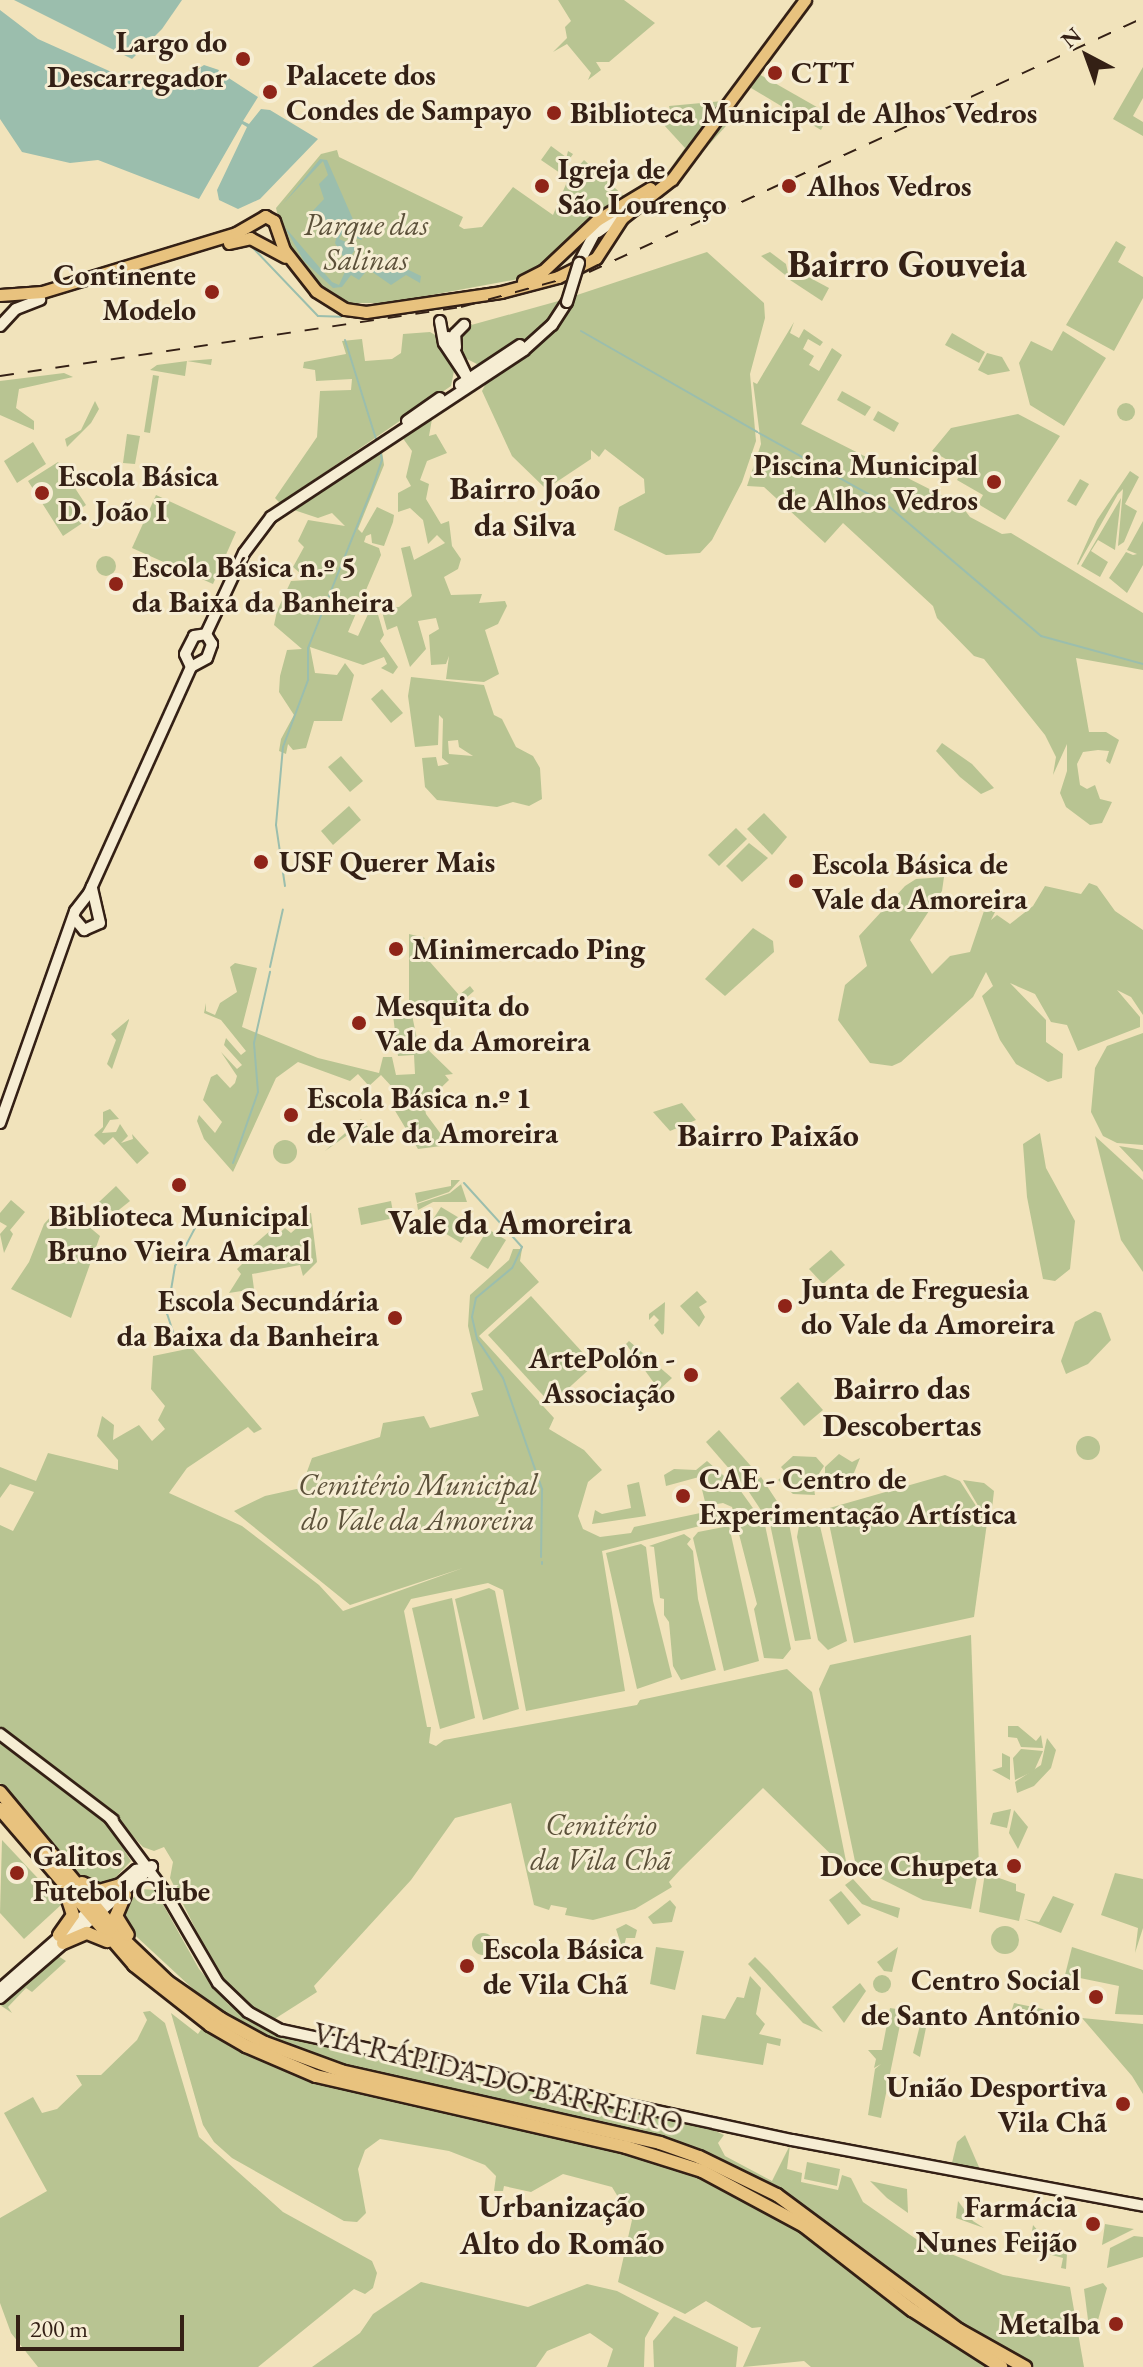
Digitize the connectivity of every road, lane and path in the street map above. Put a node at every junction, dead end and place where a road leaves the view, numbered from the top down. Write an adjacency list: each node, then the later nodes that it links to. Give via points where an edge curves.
1 (805, 0): 2 (main road)
2 (701, 140): 3 (main road, via 668,174); 4 (main road, via 672,179)
3 (623, 205): 8 (main road, via 596,227); 10 (main road, via 586,228 543,271)
4 (638, 205): 8 (main road, via 602,228); 10 (main road, via 586,266)
5 (252, 222): 6 (main road, via 268,216); 7 (main road, via 251,233); 11 (main road, via 236,233 42,292)
6 (277, 229): 7 (main road); 9 (main road)
7 (261, 241): 9 (main road); 12 (main road, via 238,240)
8 (580, 258): 18 (main road, bridge, via 567,302)
9 (292, 262): 10 (main road, via 323,297 366,312)
10 (501, 292)
11 (0, 295)
12 (40, 300): 13 (main road); 15 (main road, via 16,309)
13 (0, 303)
14 (0, 311): 15 (main road)
15 (0, 325)
16 (441, 325): 19 (main road)
17 (464, 325): 19 (main road, via 455,334)
18 (552, 325): 20 (main road); 21 (main road)
19 (459, 359): 20 (main road, via 477,367); 21 (main road); 22 (main road)
20 (498, 359): 21 (main road)
21 (470, 383): 22 (main road); 23 (main road)
22 (451, 391): 23 (main road)
23 (366, 453): 24 (main road, via 264,524 244,553)
24 (206, 634): 25 (main road, via 212,644 207,658); 25 (main road, via 194,636 185,658)
25 (191, 667): 26 (main road)
26 (92, 886): 27 (main road); 28 (main road)
27 (79, 906): 28 (main road); 29 (main road)
28 (98, 907): 30 (main road, via 99,926)
29 (74, 918): 30 (main road); 31 (main road)
30 (84, 930): 31 (main road)
31 (68, 941): 32 (main road)
32 (0, 1123)
33 (0, 1734): 36 (main road)
34 (0, 1792): 40 (highway, VIA RÁPIDA DO BARREIRO)
35 (0, 1809): 40 (highway, VIA RÁPIDA DO BARREIRO)
36 (110, 1818): 37 (main road); 38 (main road)
37 (132, 1849): 38 (main road); 39 (main road)
38 (149, 1868): 39 (main road); 41 (main road); 43 (main road); 47 (main road, via 184,1911)
39 (133, 1872): 42 (main road)
40 (62, 1874): 42 (highway, via 93,1891); 44 (highway, VIA RÁPIDA DO BARREIRO); 45 (highway, via 73,1912)
41 (136, 1886): 42 (main road); 43 (main road, via 152,1883)
42 (123, 1890): 44 (main road); 49 (highway, via 116,1909 120,1924)
43 (165, 1892): 47 (main road)
44 (94, 1912): 45 (main road); 46 (highway, VIA RÁPIDA DO BARREIRO); 49 (highway, VIA RÁPIDA DO BARREIRO)
45 (61, 1939): 46 (highway, via 90,1933); 48 (main road); 50 (main road)
46 (120, 1950): 52 (highway, VIA RÁPIDA DO BARREIRO, via 210,2025 284,2064 349,2085 663,2156 741,2188 804,2226 912,2310)
47 (207, 1966): 51 (main road, via 232,1998 260,2020 290,2033 944,2171)
48 (0, 1989)
49 (189, 1997): 53 (highway, VIA RÁPIDA DO BARREIRO, via 265,2043 328,2067 660,2143 712,2163 814,2219 959,2330)
50 (0, 1998)
51 (1143, 2206)
52 (1001, 2367)
53 (1025, 2367)

